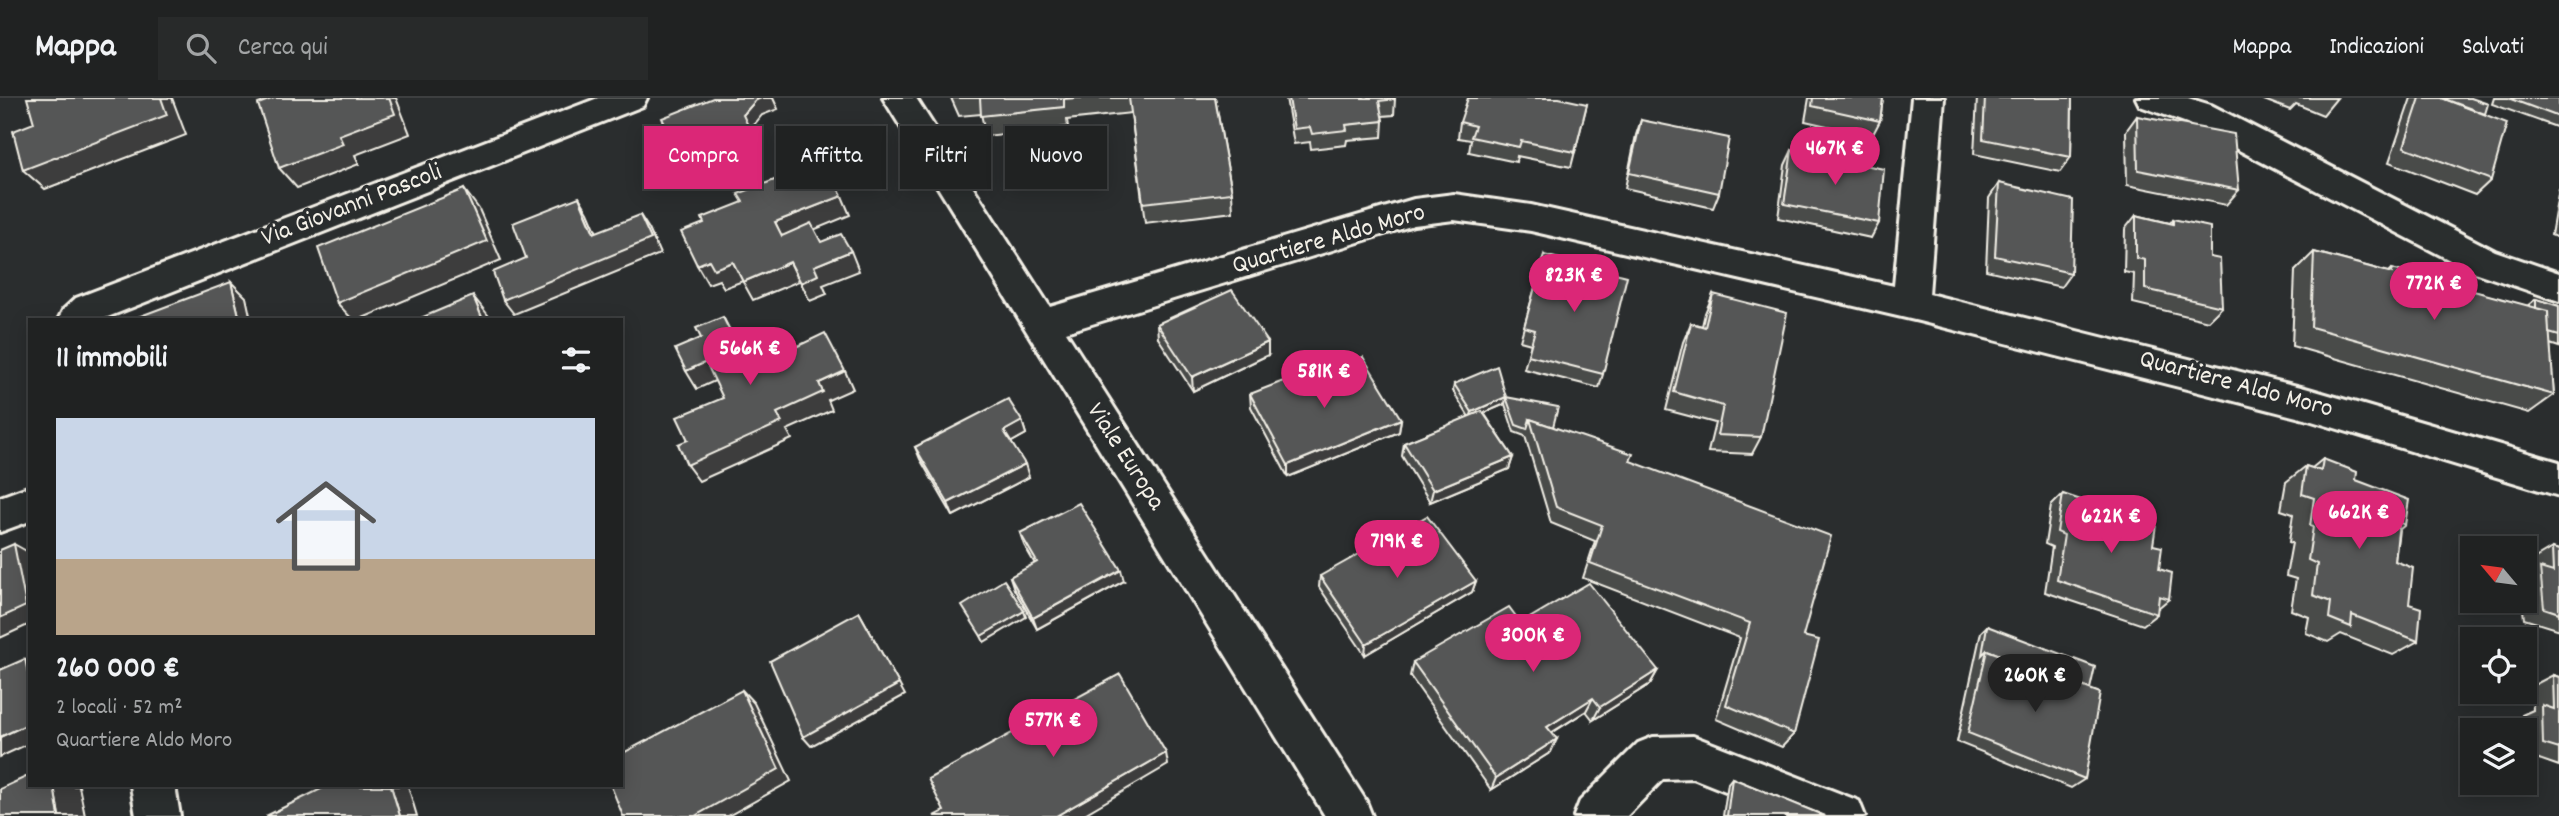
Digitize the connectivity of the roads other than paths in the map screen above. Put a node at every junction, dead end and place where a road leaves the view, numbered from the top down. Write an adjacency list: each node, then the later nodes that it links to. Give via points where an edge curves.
1 (631, 98): 7 (street, Via Giovanni Pascoli, via 89,308)
2 (899, 98): 8 (street, Viale Europa)
3 (1928, 98): 6 (street)
4 (2152, 98): 5 (street, via 2199,114 2483,261)
5 (2559, 287)
6 (1910, 304): 8 (street, Quartiere Aldo Moro, via 1531,218 1454,207 1414,212); 9 (street, Quartiere Aldo Moro, via 2275,394)
7 (78, 318)
8 (1040, 325): 14 (street, Viale Europa)
9 (2559, 479)
10 (28, 504): 11 (street)
11 (0, 515)
12 (153, 787): 13 (street)
13 (158, 816)
14 (1350, 816)
15 (1596, 816): 16 (street, via 1653,758 1693,757)
16 (1843, 816)

